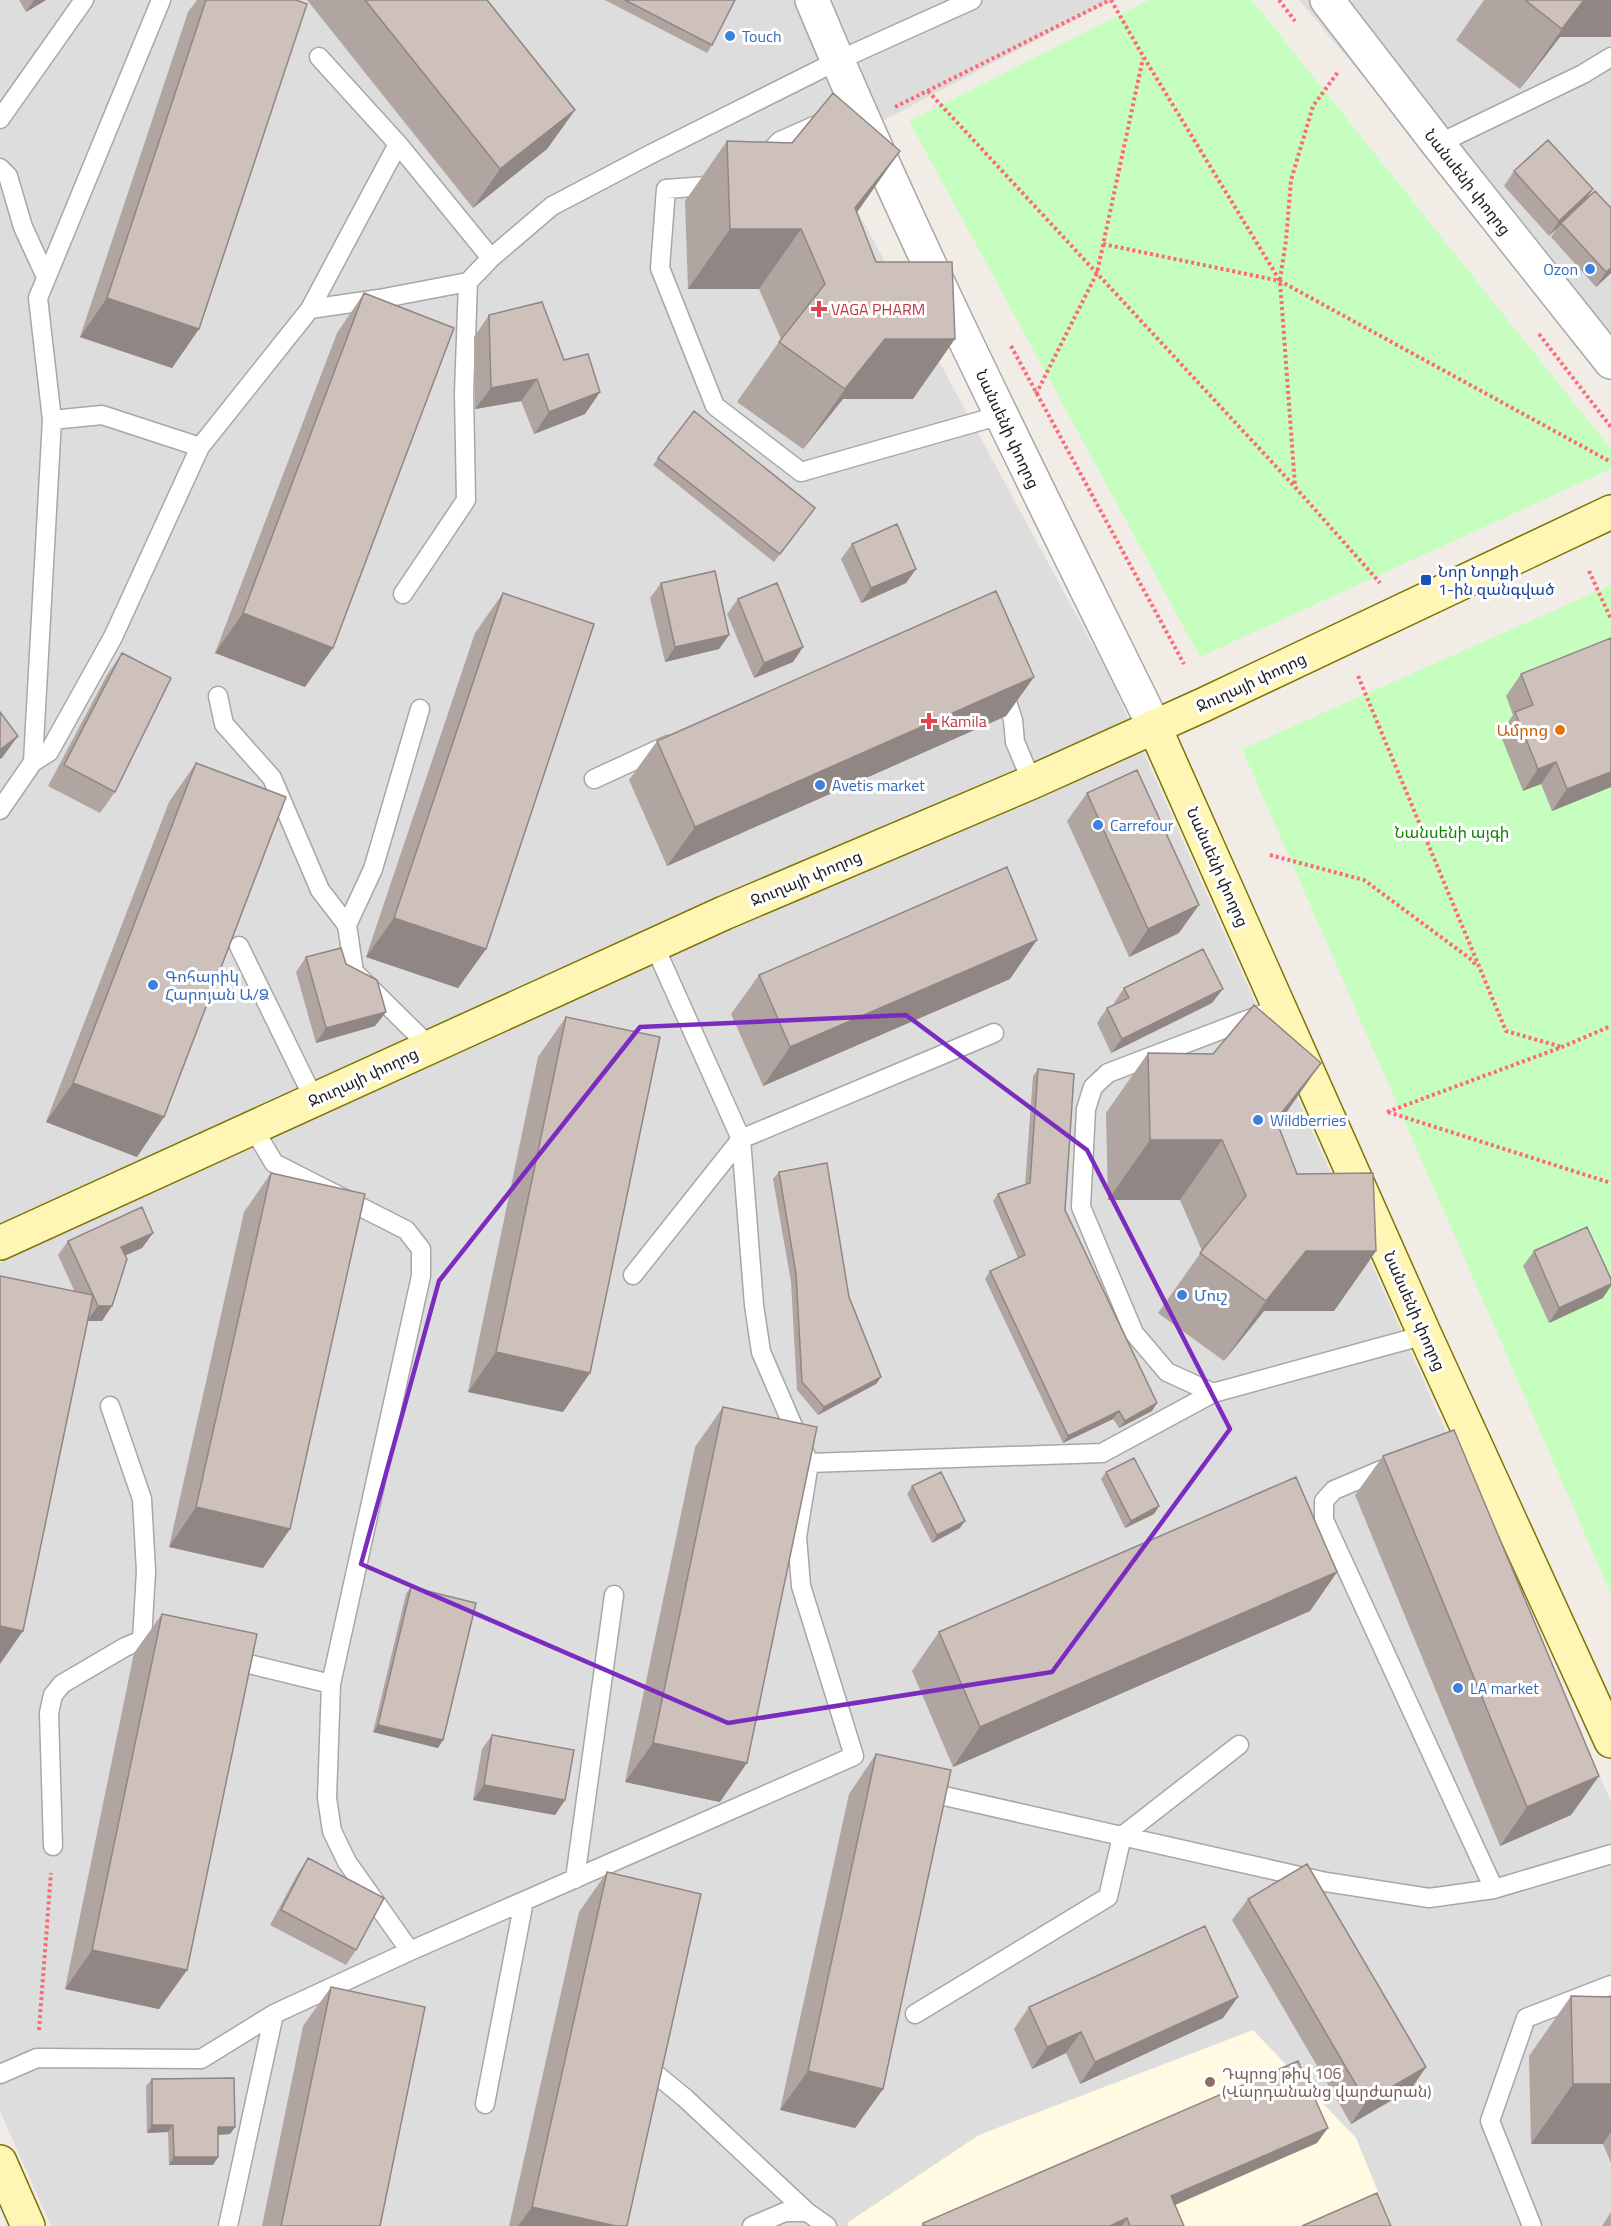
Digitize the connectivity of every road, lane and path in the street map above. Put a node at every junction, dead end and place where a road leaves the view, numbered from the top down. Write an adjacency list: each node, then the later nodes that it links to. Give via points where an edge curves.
1 (84, 0): 15 (lane)
2 (161, 0): 22 (lane)
3 (812, 0): 10 (street, Նանսենի փողոց)
4 (972, 0): 10 (lane)
5 (1111, 0): 7 (path); 12 (path)
6 (1327, 0): 17 (street, Նանսենի փողոց)
7 (1143, 56): 19 (path); 23 (path)
8 (319, 57): 16 (lane)
9 (1611, 57): 17 (lane)
10 (837, 61): 13 (street, Նանսենի փողոց); 20 (lane, via 552,206)
11 (1336, 74): 23 (path, via 1313,106 1291,180)
12 (928, 91): 14 (path); 21 (path)
13 (857, 106): 29 (street, Նանսենի փողոց); 29 (lane, via 780,141 745,180 666,189 660,268 715,406 801,472)
14 (893, 108)
15 (0, 119)
16 (398, 144): 20 (lane); 25 (lane)
17 (1438, 144): 27 (street, Նանսենի փողոց)
18 (0, 168): 22 (lane, via 8,176 23,227)
19 (1103, 244): 21 (path); 23 (path)
20 (491, 258): 24 (lane)
21 (1097, 273): 28 (path); 34 (path)
22 (46, 277): 30 (lane, via 38,298)
23 (1280, 281): 33 (path); 34 (path)
24 (468, 282): 25 (lane); 38 (lane, via 466,500)
25 (310, 309): 31 (lane)
26 (1008, 341): 28 (path)
27 (1611, 362)
28 (1036, 393): 32 (path); 40 (path)
29 (1001, 416): 32 (street, Նանսենի փողոց)
30 (52, 420): 31 (lane, via 102,415); 47 (lane)
31 (200, 447): 47 (lane, via 113,637 49,752)
32 (1016, 448): 45 (street, Նանսենի փողոց)
33 (1611, 462)
34 (1295, 487): 37 (path)
35 (1611, 512): 45 (street, Ջուղայի փողոց)
36 (1589, 571): 39 (path)
37 (1381, 583)
38 (403, 594)
39 (1611, 619)
40 (1184, 664)
41 (993, 669): 49 (lane, via 1004,691 1015,742)
42 (1358, 676): 55 (path)
43 (218, 696): 52 (lane, via 224,724 272,778 320,890)
44 (420, 709): 52 (lane, via 373,869)
45 (1154, 726): 49 (street, Ջուղայի փողոց); 56 (street, Նանսենի փողոց)
46 (679, 740): 48 (lane)
47 (33, 762): 50 (lane)
48 (594, 779)
49 (1032, 782): 53 (street, Ջուղայի փողոց)
50 (0, 810)
51 (1270, 855): 55 (path, via 1365,880 1472,960)
52 (347, 925): 59 (lane, via 354,972)
53 (654, 945): 59 (street, Ջուղայի փողոց); 63 (lane)
54 (239, 946): 61 (lane)
55 (1481, 972): 60 (path, via 1506,1031)
56 (1281, 1007): 67 (street, Նանսենի փողոց); 68 (lane, via 1108,1073 1093,1087 1086,1109 1081,1207 1134,1333 1167,1372)
57 (1611, 1026): 60 (path)
58 (994, 1033): 63 (lane)
59 (429, 1047): 61 (street, Ջուղայի փողոց)
60 (1562, 1047): 64 (path, via 1387,1112)
61 (314, 1100): 62 (street, Ջուղայի փողոց)
62 (253, 1128): 65 (street, Ջուղայի փողոց); 76 (lane, via 274,1163 406,1230 421,1249 421,1276)
63 (741, 1139): 66 (lane); 71 (lane, via 761,1352)
64 (1611, 1183)
65 (0, 1243)
66 (633, 1275)
67 (1425, 1335): 68 (lane); 77 (street, Նանսենի փողոց, via 1461,1438)
68 (1213, 1393): 71 (lane, via 1102,1453)
69 (110, 1406): 73 (lane, via 142,1499 146,1571)
70 (1408, 1459): 86 (lane, via 1334,1490 1324,1501 1324,1520)
71 (809, 1463): 79 (lane, via 797,1537 801,1586)
72 (614, 1595): 85 (lane)
73 (142, 1640): 74 (lane); 83 (lane, via 62,1684 53,1695 49,1713)
74 (182, 1648)
75 (216, 1656): 76 (lane)
76 (331, 1684): 88 (lane, via 327,1798 332,1831 347,1862)
77 (1611, 1741)
78 (1239, 1745): 82 (lane)
79 (854, 1756): 80 (lane); 85 (lane)
80 (873, 1767)
81 (909, 1788): 82 (lane)
82 (1122, 1836): 86 (lane, via 1326,1882 1429,1898); 91 (lane, via 1108,1897)
83 (53, 1846): 92 (path)
84 (1611, 1854): 86 (lane)
85 (575, 1879): 87 (lane)
86 (1494, 1889)
87 (524, 1901): 88 (lane); 95 (lane)
88 (410, 1951): 90 (lane)
89 (1611, 1985): 102 (lane, via 1526,2018 1490,2121)
90 (274, 2014): 92 (lane, via 201,2059); 99 (lane)
91 (915, 2014)
92 (37, 2058): 93 (lane)
93 (0, 2074)
94 (657, 2075): 97 (lane)
95 (485, 2104)
96 (0, 2162): 98 (street)
97 (807, 2212): 100 (lane, via 785,2212); 101 (lane)
98 (28, 2226)
99 (228, 2226)
100 (752, 2226)
101 (827, 2226)
102 (1532, 2226)

